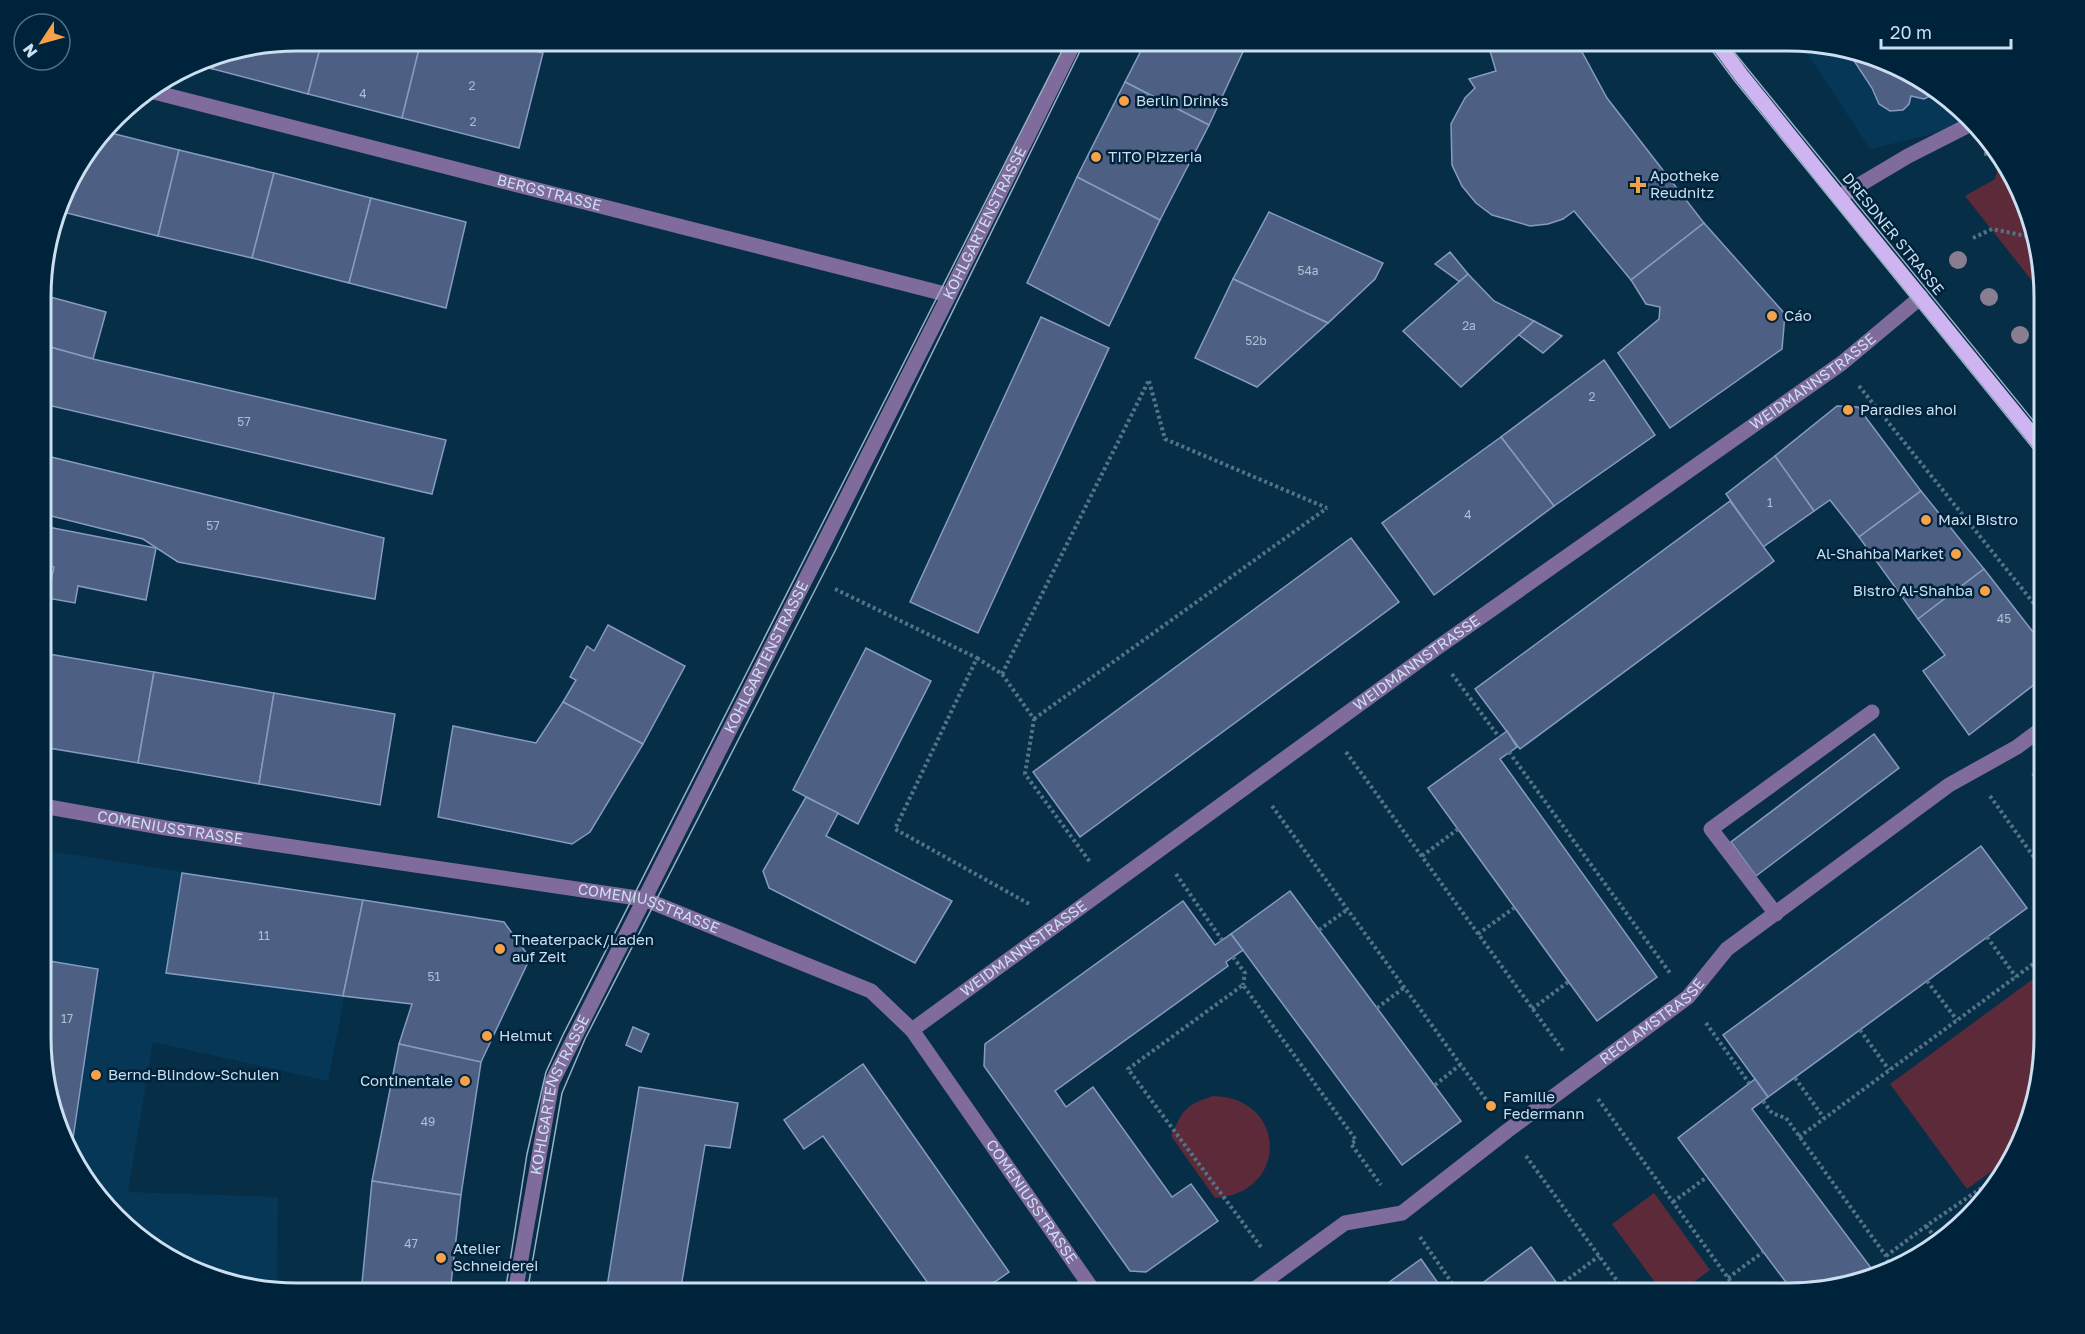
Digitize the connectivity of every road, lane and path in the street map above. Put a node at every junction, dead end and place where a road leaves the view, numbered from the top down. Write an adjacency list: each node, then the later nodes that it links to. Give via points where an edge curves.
1 (1070, 51): 8 (street, KOHLGARTENSTRASSE)
2 (1724, 51): 5 (main road, DRESDNER STRASSE)
3 (160, 94): 8 (street, BERGSTRASSE)
4 (1965, 127): 5 (street)
5 (1839, 196): 9 (main road, DRESDNER STRASSE)
6 (2026, 236): 7 (path, via 1992,230)
7 (1973, 238)
8 (949, 295): 12 (street, KOHLGARTENSTRASSE)
9 (1921, 297): 11 (main road, DRESDNER STRASSE); 14 (street, WEIDMANNSTRASSE, via 1842,363)
10 (1855, 381): 13 (path)
11 (2034, 437)
12 (807, 575): 15 (path); 31 (street, KOHLGARTENSTRASSE)
13 (2034, 604)
14 (1434, 650): 19 (street, WEIDMANNSTRASSE); 21 (path)
15 (977, 658): 16 (path); 35 (path, via 895,829)
16 (1002, 674): 18 (path); 18 (path, via 1149,380 1165,439 1328,508)
17 (1872, 712): 34 (street, via 1711,829)
18 (1034, 719): 30 (path, via 1025,774)
19 (1328, 727): 24 (street, WEIDMANNSTRASSE); 28 (path)
20 (2034, 734): 23 (street, RECLAMSTRASSE)
21 (1498, 737)
22 (1509, 752): 47 (path)
23 (1973, 772): 29 (path); 34 (street, RECLAMSTRASSE, via 1949,785)
24 (1254, 781): 27 (street, WEIDMANNSTRASSE); 33 (path)
25 (51, 807): 31 (street, COMENIUSSTRASSE, via 177,830)
26 (1458, 829): 28 (path)
27 (1159, 850): 30 (street, WEIDMANNSTRASSE); 39 (path)
28 (1422, 856): 37 (path)
29 (2034, 857)
30 (1108, 886): 35 (street, WEIDMANNSTRASSE)
31 (644, 899): 51 (street, COMENIUSSTRASSE, via 871,991); 75 (street, KOHLGARTENSTRASSE, via 552,1082)
32 (1514, 908): 37 (path)
33 (1348, 909): 36 (path); 46 (path)
34 (1776, 914): 47 (street, RECLAMSTRASSE, via 1727,949)
35 (1060, 922): 51 (street, WEIDMANNSTRASSE)
36 (1319, 930)
37 (1478, 934): 49 (path)
38 (1987, 937): 42 (path)
39 (1222, 940)
40 (1233, 957): 45 (path, via 1245,972)
41 (2034, 964): 42 (path)
42 (2016, 977): 50 (path)
43 (1927, 981): 50 (path)
44 (1568, 982): 49 (path)
45 (1243, 985): 66 (path, via 1356,1140 1350,1144); 73 (path, via 1128,1069)
46 (1405, 987): 48 (path); 53 (path)
47 (1688, 998): 55 (street, RECLAMSTRASSE); 57 (path)
48 (1377, 1008)
49 (1532, 1009): 55 (path)
50 (1957, 1020): 54 (path)
51 (912, 1030): 76 (street, COMENIUSSTRASSE)
52 (1860, 1030): 54 (path)
53 (1461, 1064): 58 (path); 61 (path)
54 (1889, 1070): 60 (path)
55 (1581, 1076): 61 (street, RECLAMSTRASSE); 65 (path)
56 (1795, 1078): 60 (path)
57 (1749, 1083)
58 (1435, 1085)
59 (1763, 1101): 62 (path, via 1773,1113 1786,1118)
60 (1824, 1118): 62 (path)
61 (1508, 1131): 66 (street, RECLAMSTRASSE); 70 (path)
62 (1799, 1137): 71 (path)
63 (1707, 1177): 65 (path)
64 (1979, 1192): 67 (path)
65 (1673, 1202): 74 (path)
66 (1402, 1213): 73 (street, RECLAMSTRASSE, via 1345,1223); 78 (path)
67 (1926, 1226): 68 (path); 71 (path)
68 (1933, 1235)
69 (1763, 1252): 74 (path)
70 (1599, 1256): 79 (path); 80 (path)
71 (1886, 1256): 72 (path)
72 (1888, 1262)
73 (1279, 1271): 77 (street, RECLAMSTRASSE)
74 (1728, 1278): 81 (path)
75 (517, 1283)
76 (1088, 1283)
77 (1263, 1283)
78 (1452, 1283)
79 (1563, 1283)
80 (1619, 1283)
81 (1732, 1283)

